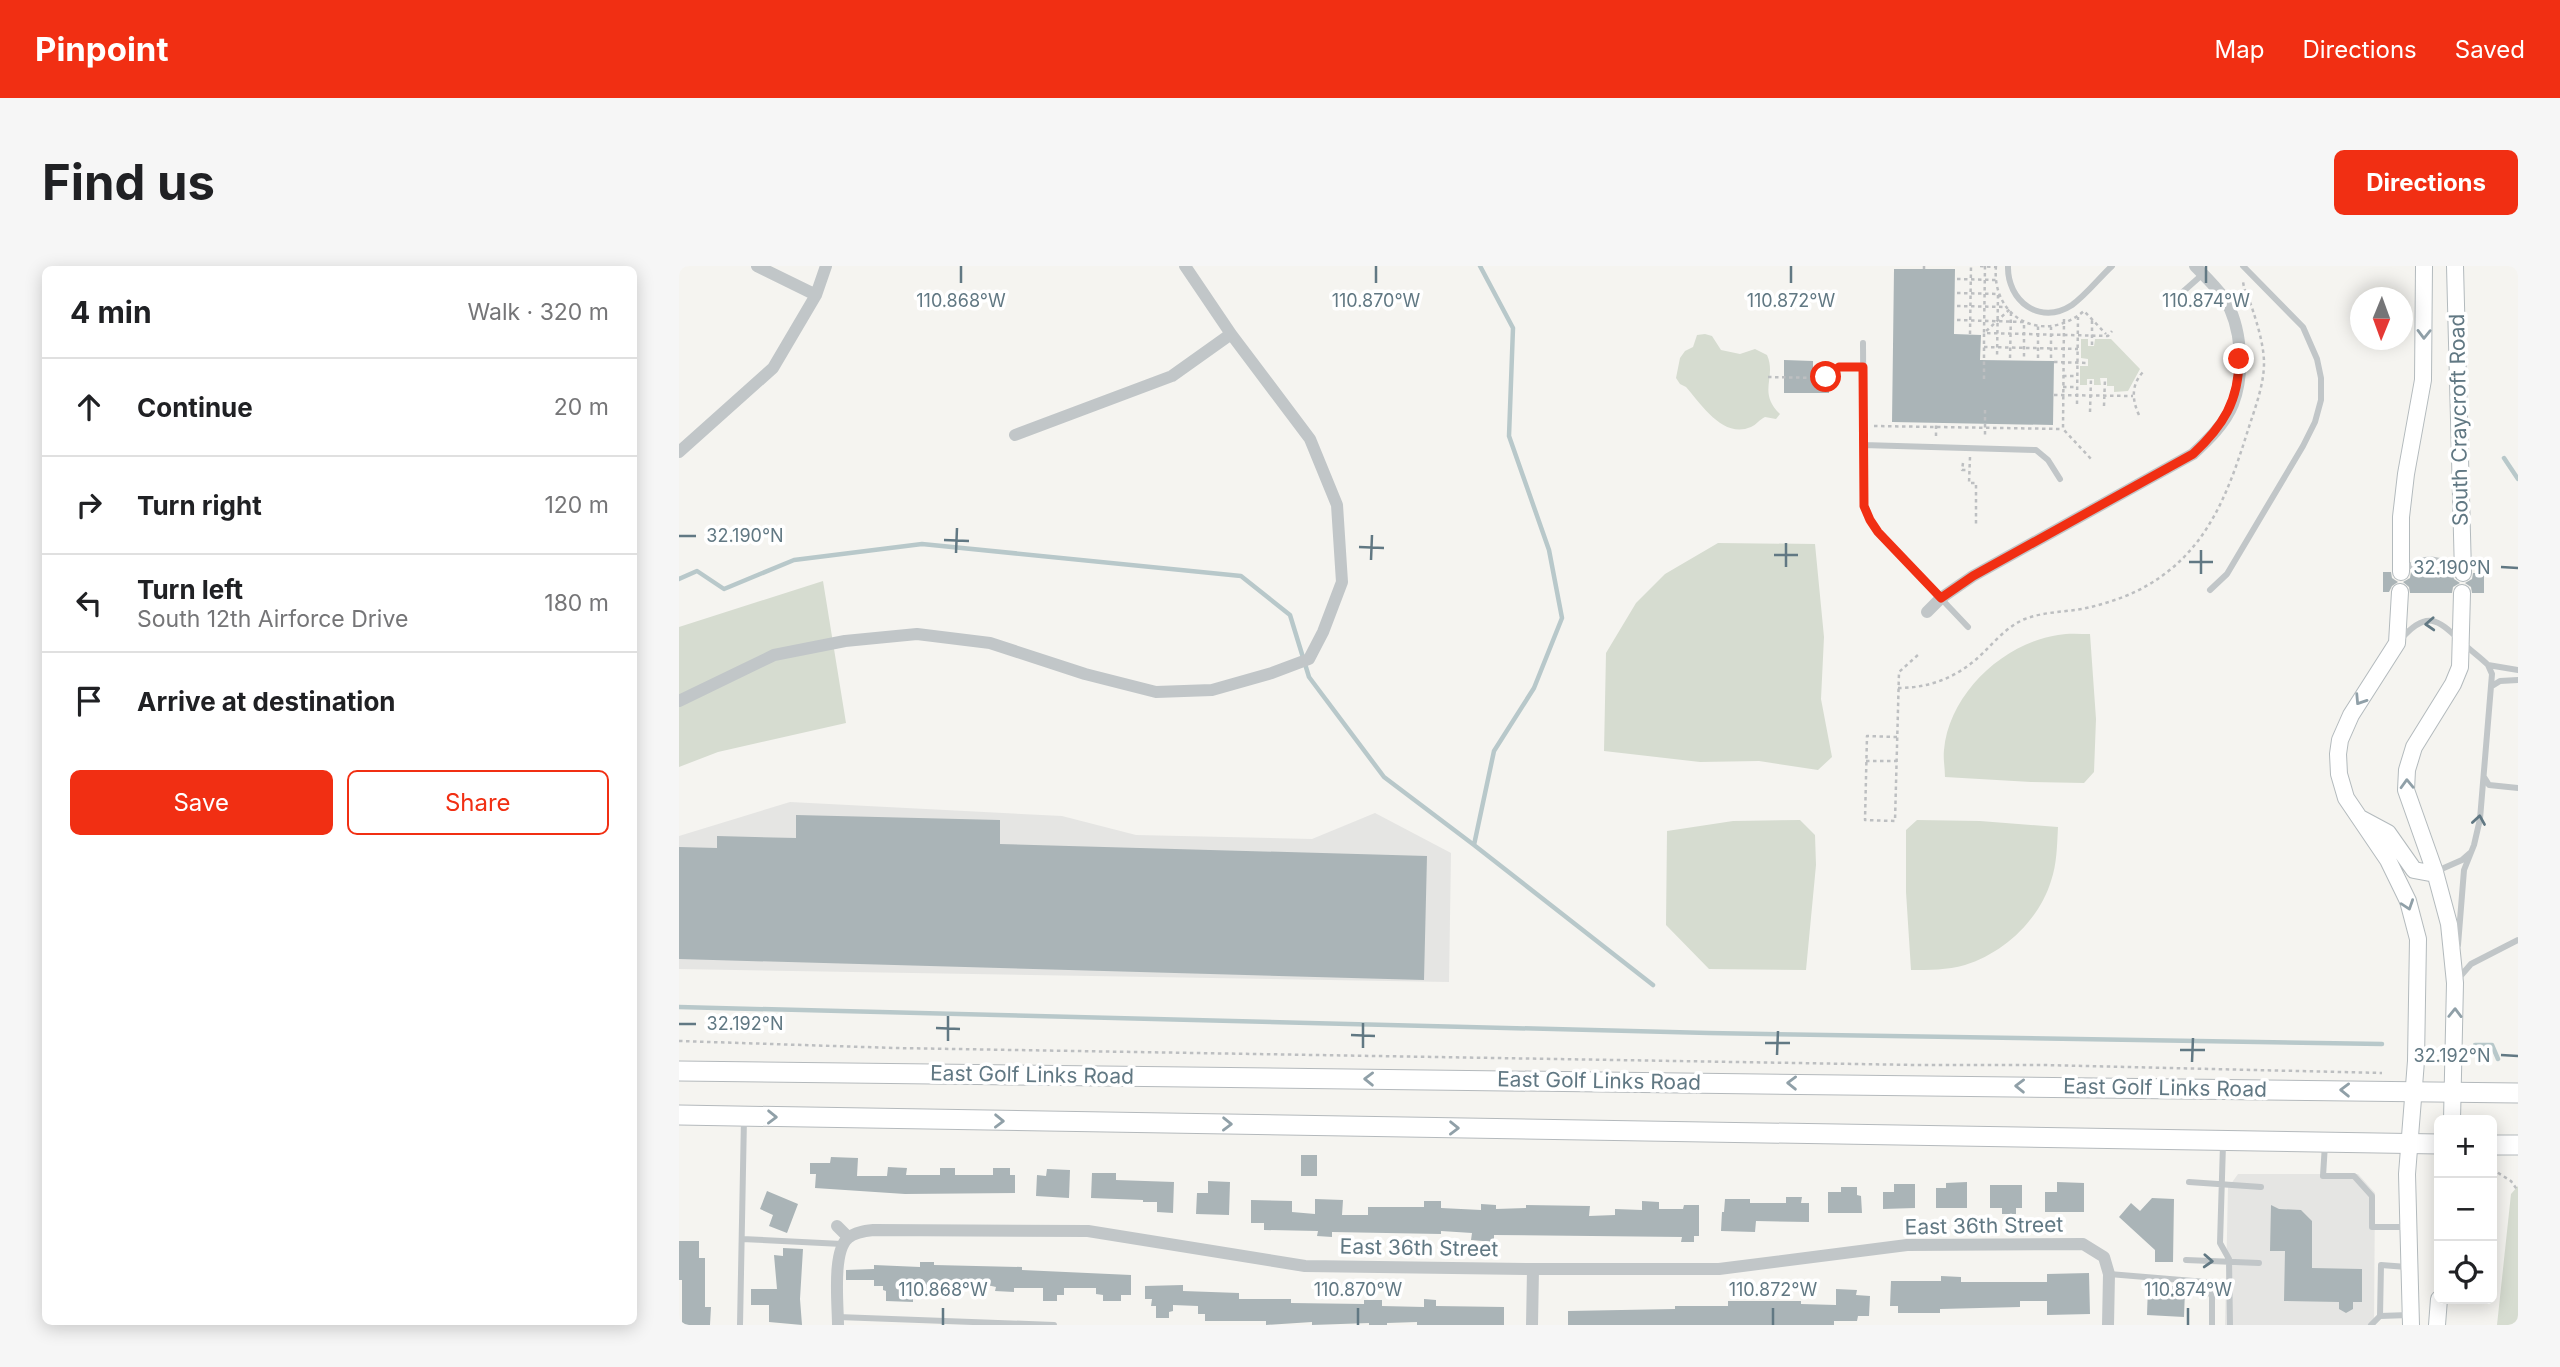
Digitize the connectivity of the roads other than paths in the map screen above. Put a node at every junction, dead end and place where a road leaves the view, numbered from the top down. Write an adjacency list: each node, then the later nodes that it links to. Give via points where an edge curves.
1 (757, 266): 10 (street)
2 (826, 266): 10 (street)
3 (1185, 266): 12 (street)
4 (2008, 266): 5 (lane, via 2010,288 2018,300 2046,312 2071,305)
5 (2112, 266)
6 (2243, 266): 20 (lane, via 2304,327 2318,359 2321,400 2303,446 2227,574)
7 (2424, 266): 18 (main road, South Craycroft Road, one-way to 18, via 2423,380 2401,517)
8 (2455, 266): 19 (main road, South Craycroft Road)
9 (2199, 270): 11 (lane); 23 (street, via 2224,299 2238,344 2233,404 2214,434 2193,454)
10 (816, 295): 16 (street, via 773,368)
11 (2177, 297)
12 (1231, 334): 14 (street, via 1172,376); 32 (street, via 1310,439 1337,505 1342,582 1309,659 1212,690 1156,692 990,643 918,634 845,641 774,655)
13 (1863, 343): 15 (lane)
14 (1015, 435)
15 (1863, 444): 17 (lane, via 2036,450); 23 (lane, via 1864,506 1870,520)
16 (679, 452)
17 (2060, 480)
18 (2401, 572): 19 (lane, via 2427,558 2439,559)
19 (2462, 573)
20 (2210, 590)
21 (2400, 593): 27 (main road)
22 (2462, 593): 26 (main road)
23 (1941, 598): 24 (street); 25 (lane)
24 (1927, 612)
25 (1968, 627)
26 (2462, 642): 27 (lane, one-way to 27, via 2442,623 2429,621 2412,626); 28 (lane); 37 (main road, one-way to 26, via 2409,802 2407,769 2414,747 2453,684)
27 (2397, 643): 35 (main road, one-way to 35, via 2340,740 2339,774)
28 (2488, 665): 29 (lane); 31 (lane)
29 (2518, 670)
30 (2518, 680): 31 (lane)
31 (2492, 686): 33 (lane)
32 (679, 701)
33 (2484, 777): 34 (lane, via 2489,785); 36 (lane, one-way to 33)
34 (2518, 788)
35 (2357, 817): 37 (main road, via 2388,833 2414,870); 41 (main road, one-way to 41, via 2388,860 2408,901 2418,939)
36 (2472, 851): 37 (lane); 39 (lane, via 2464,870)
37 (2435, 872): 39 (main road, via 2449,924)
38 (2518, 940): 39 (lane, via 2472,964)
39 (2455, 983): 42 (main road, one-way to 39)
40 (679, 1070): 41 (main road, East Golf Links Road, one-way to 40)
41 (2414, 1091): 42 (main road, East Golf Links Road); 49 (main road)
42 (2453, 1092): 43 (main road, East Golf Links Road); 45 (main road)
43 (2518, 1093)
44 (679, 1115): 46 (main road)
45 (2452, 1115)
46 (744, 1116): 47 (main road, one-way to 47); 58 (lane)
47 (2223, 1140): 48 (main road); 54 (lane)
48 (2325, 1142): 49 (main road); 57 (lane, via 2323,1176 2354,1176 2372,1196 2372,1227)
49 (2411, 1143): 50 (main road); 57 (main road)
50 (2434, 1144)
51 (2497, 1144): 52 (main road)
52 (2518, 1145)
53 (2189, 1182): 54 (lane)
54 (2222, 1184): 55 (lane); 61 (lane, via 2221,1243)
55 (2261, 1187)
56 (837, 1226): 59 (street)
57 (2407, 1227): 63 (main road)
58 (742, 1239): 59 (lane); 70 (lane)
59 (845, 1241): 64 (street, East 36th Street, via 860,1231 874,1230 1088,1231 1305,1266); 69 (street, via 839,1258)
60 (2186, 1259): 61 (lane, one-way to 61)
61 (2229, 1262): 62 (lane); 75 (lane)
62 (2259, 1262)
63 (2409, 1267): 67 (lane, via 2381,1265); 68 (main road)
64 (1533, 1269): 65 (street, East 36th Street, via 1719,1269 1906,1245 2083,1244 2105,1257); 72 (street)
65 (2109, 1274): 73 (street); 74 (lane, via 2206,1282 2212,1297)
66 (2439, 1304): 77 (main road)
67 (2380, 1316): 68 (lane); 76 (lane)
68 (2411, 1320)
69 (838, 1321): 71 (lane)
70 (740, 1325)
71 (1054, 1325)
72 (1532, 1325)
73 (2108, 1325)
74 (2212, 1325)
75 (2230, 1325)
76 (2371, 1325)
77 (2437, 1325)

